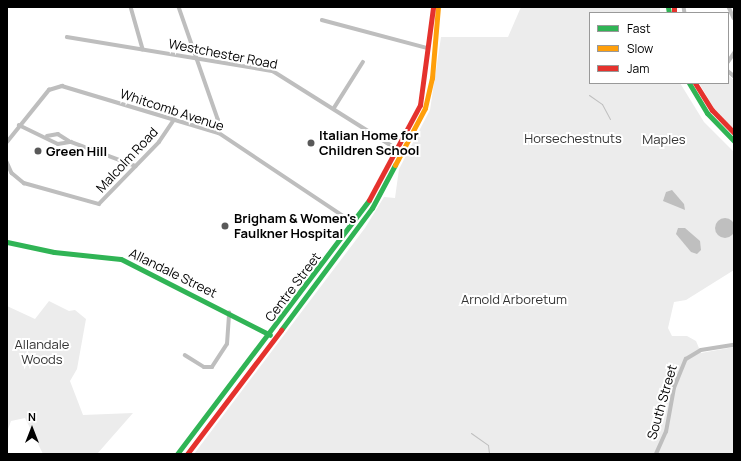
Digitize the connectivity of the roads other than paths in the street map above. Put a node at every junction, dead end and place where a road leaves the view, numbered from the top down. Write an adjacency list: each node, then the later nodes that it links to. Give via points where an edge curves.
1 (131, 7): 9 (street)
2 (179, 7): 11 (street)
3 (433, 7): 10 (main road, Centre Street)
4 (438, 7): 10 (main road, Centre Street)
5 (729, 7): 6 (street)
6 (734, 18)
7 (322, 20): 10 (street)
8 (67, 37): 9 (street, Westchester Road)
9 (143, 49): 11 (street, Westchester Road)
10 (432, 49): 24 (main road, Centre Street, via 422,98)
11 (196, 58): 15 (street, Westchester Road, via 273,71); 18 (street)
12 (363, 62): 15 (street)
13 (690, 84): 21 (main road, via 707,113)
14 (696, 84): 19 (main road, via 712,110)
15 (334, 108): 24 (street, Westchester Road)
16 (174, 120): 17 (street, Whitcomb Avenue, via 58,86 49,90); 18 (street, Whitcomb Avenue); 26 (street, Malcolm Road)
17 (19, 125): 20 (street); 22 (street)
18 (219, 133): 27 (street, Whitcomb Avenue)
19 (734, 133)
20 (48, 136): 23 (street, via 58,134); 23 (street, via 58,144)
21 (734, 141)
22 (7, 142)
23 (70, 142): 26 (street)
24 (400, 151): 27 (main road, Centre Street)
25 (7, 162): 26 (street, Malcolm Road, via 24,183 95,204 105,200)
26 (136, 166)
27 (358, 225): 30 (main road, Centre Street); 31 (main road, Centre Street)
28 (7, 242): 29 (main road, Allandale Street, via 54,252 121,259)
29 (229, 313): 30 (main road, Allandale Street); 33 (street, via 227,344 212,366 204,368)
30 (270, 335): 31 (main road, Allandale Street); 34 (main road, Centre Street)
31 (276, 338): 35 (main road, Centre Street)
32 (734, 344): 36 (street, South Street, via 705,348 686,359 674,388 666,432)
33 (186, 355)
34 (177, 454)
35 (187, 454)
36 (656, 454)

